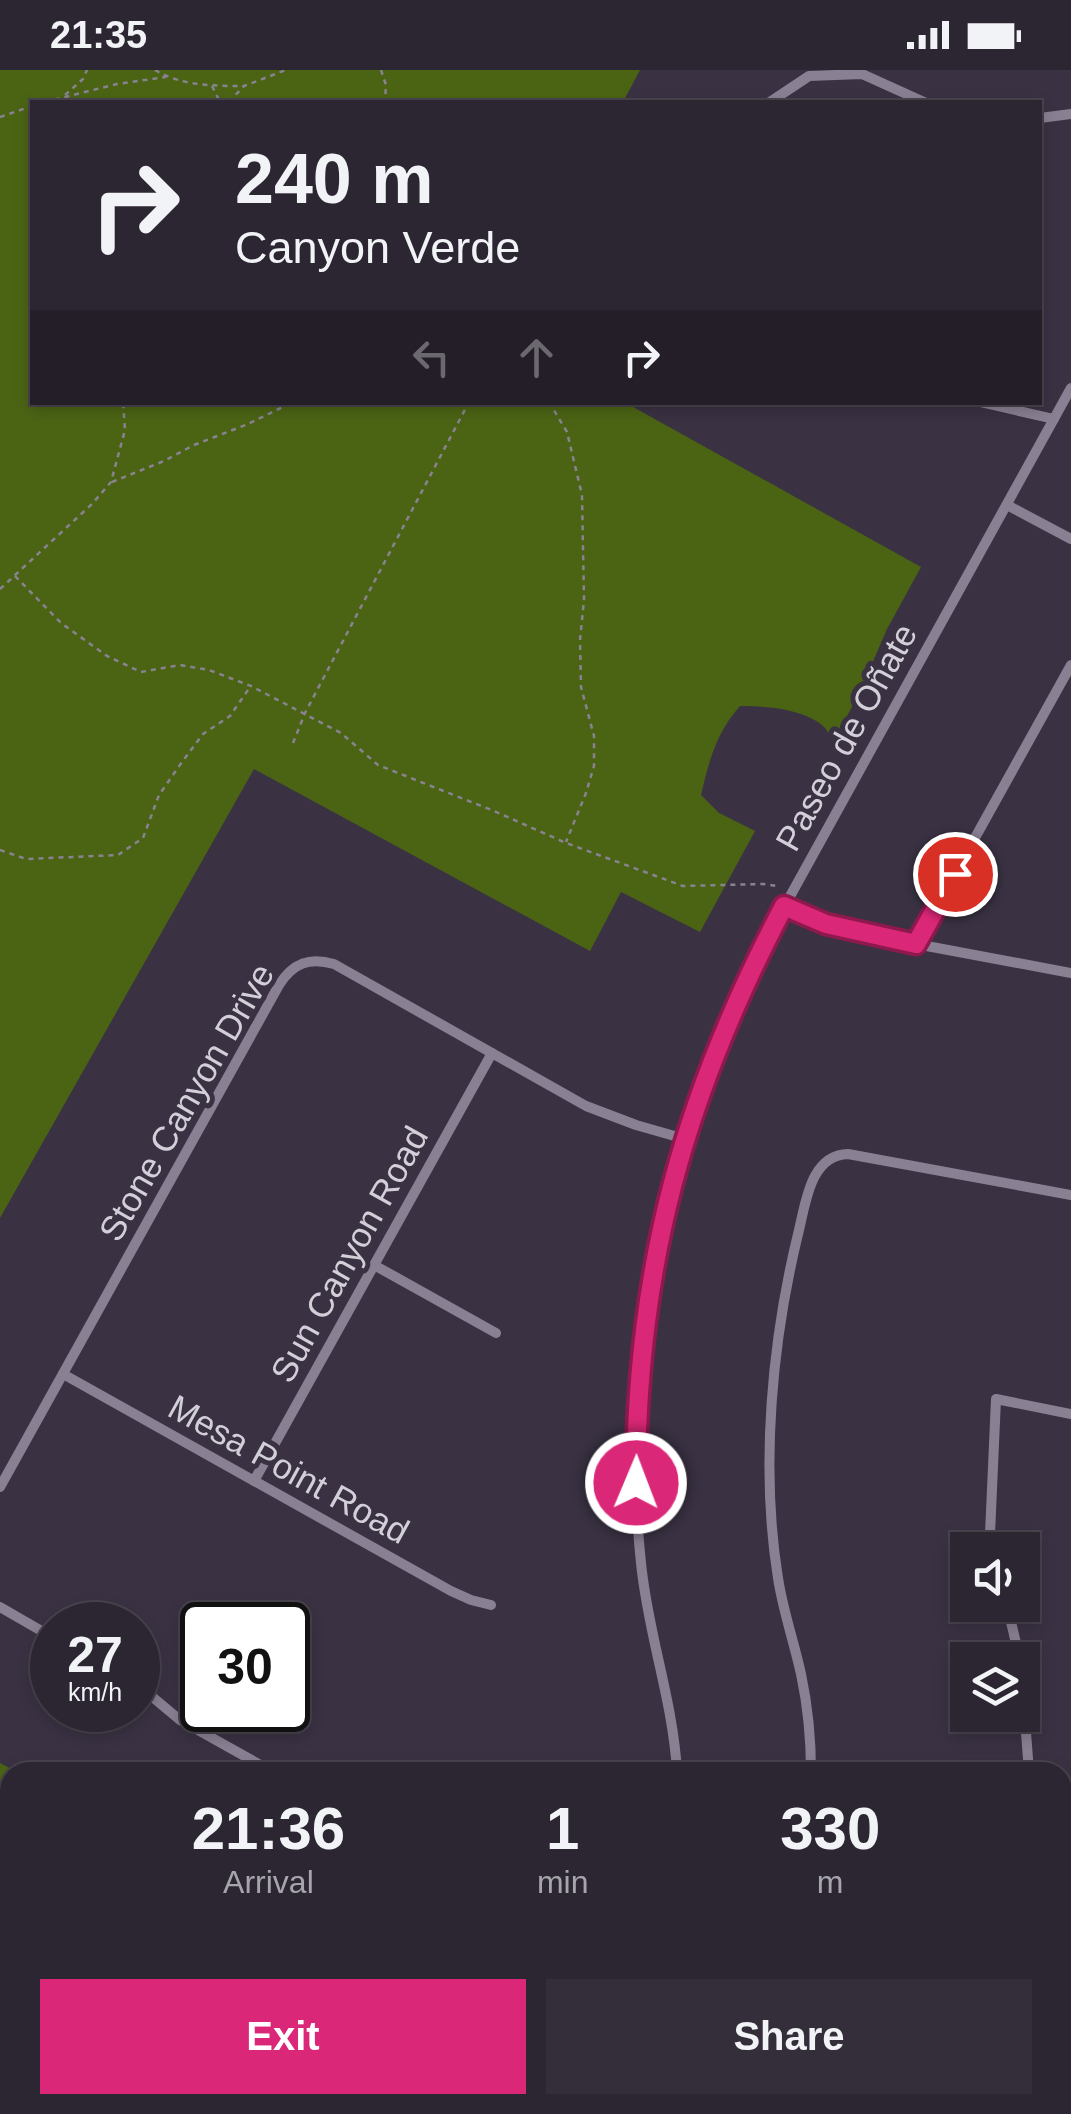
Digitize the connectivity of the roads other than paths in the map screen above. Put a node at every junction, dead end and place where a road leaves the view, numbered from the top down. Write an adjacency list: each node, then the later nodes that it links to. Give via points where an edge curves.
1 (773, 100): 2 (street, via 808,76 862,74)
2 (920, 100)
3 (1071, 114): 4 (street)
4 (1042, 118)
5 (1071, 388): 7 (street, Paseo de Oñate)
6 (992, 405): 7 (street)
7 (1054, 420): 8 (street, Paseo de Oñate)
8 (1007, 505): 9 (street); 11 (street, Paseo de Oñate)
9 (1071, 539)
10 (1071, 665): 12 (street)
11 (784, 906): 12 (street, via 826,924); 15 (street, Paseo de Oñate, via 727,1025)
12 (916, 944): 13 (street)
13 (1071, 973)
14 (492, 1053): 15 (street, Stone Canyon Drive, via 586,1106); 17 (street, Sun Canyon Road); 19 (street, Stone Canyon Drive, via 334,964 302,962 279,985)
15 (684, 1139): 30 (street, Paseo de Oñate, via 649,1296 636,1452 642,1579)
16 (1071, 1195): 31 (street, via 848,1154 827,1160 813,1180 781,1322 770,1466 778,1578 804,1691)
17 (374, 1265): 18 (street); 21 (street, Sun Canyon Road)
18 (496, 1333)
19 (63, 1374): 21 (street, Mesa Point Road); 22 (street, Stone Canyon Drive)
20 (1071, 1414): 23 (street, via 996,1399)
21 (254, 1481): 24 (street, Mesa Point Road, via 451,1592)
22 (0, 1487)
23 (990, 1532)
24 (491, 1605)
25 (0, 1607): 26 (street)
26 (30, 1624)
27 (160, 1703): 29 (street)
28 (1026, 1732): 32 (street)
29 (255, 1762)
30 (676, 1762)
31 (811, 1762)
32 (1028, 1762)

